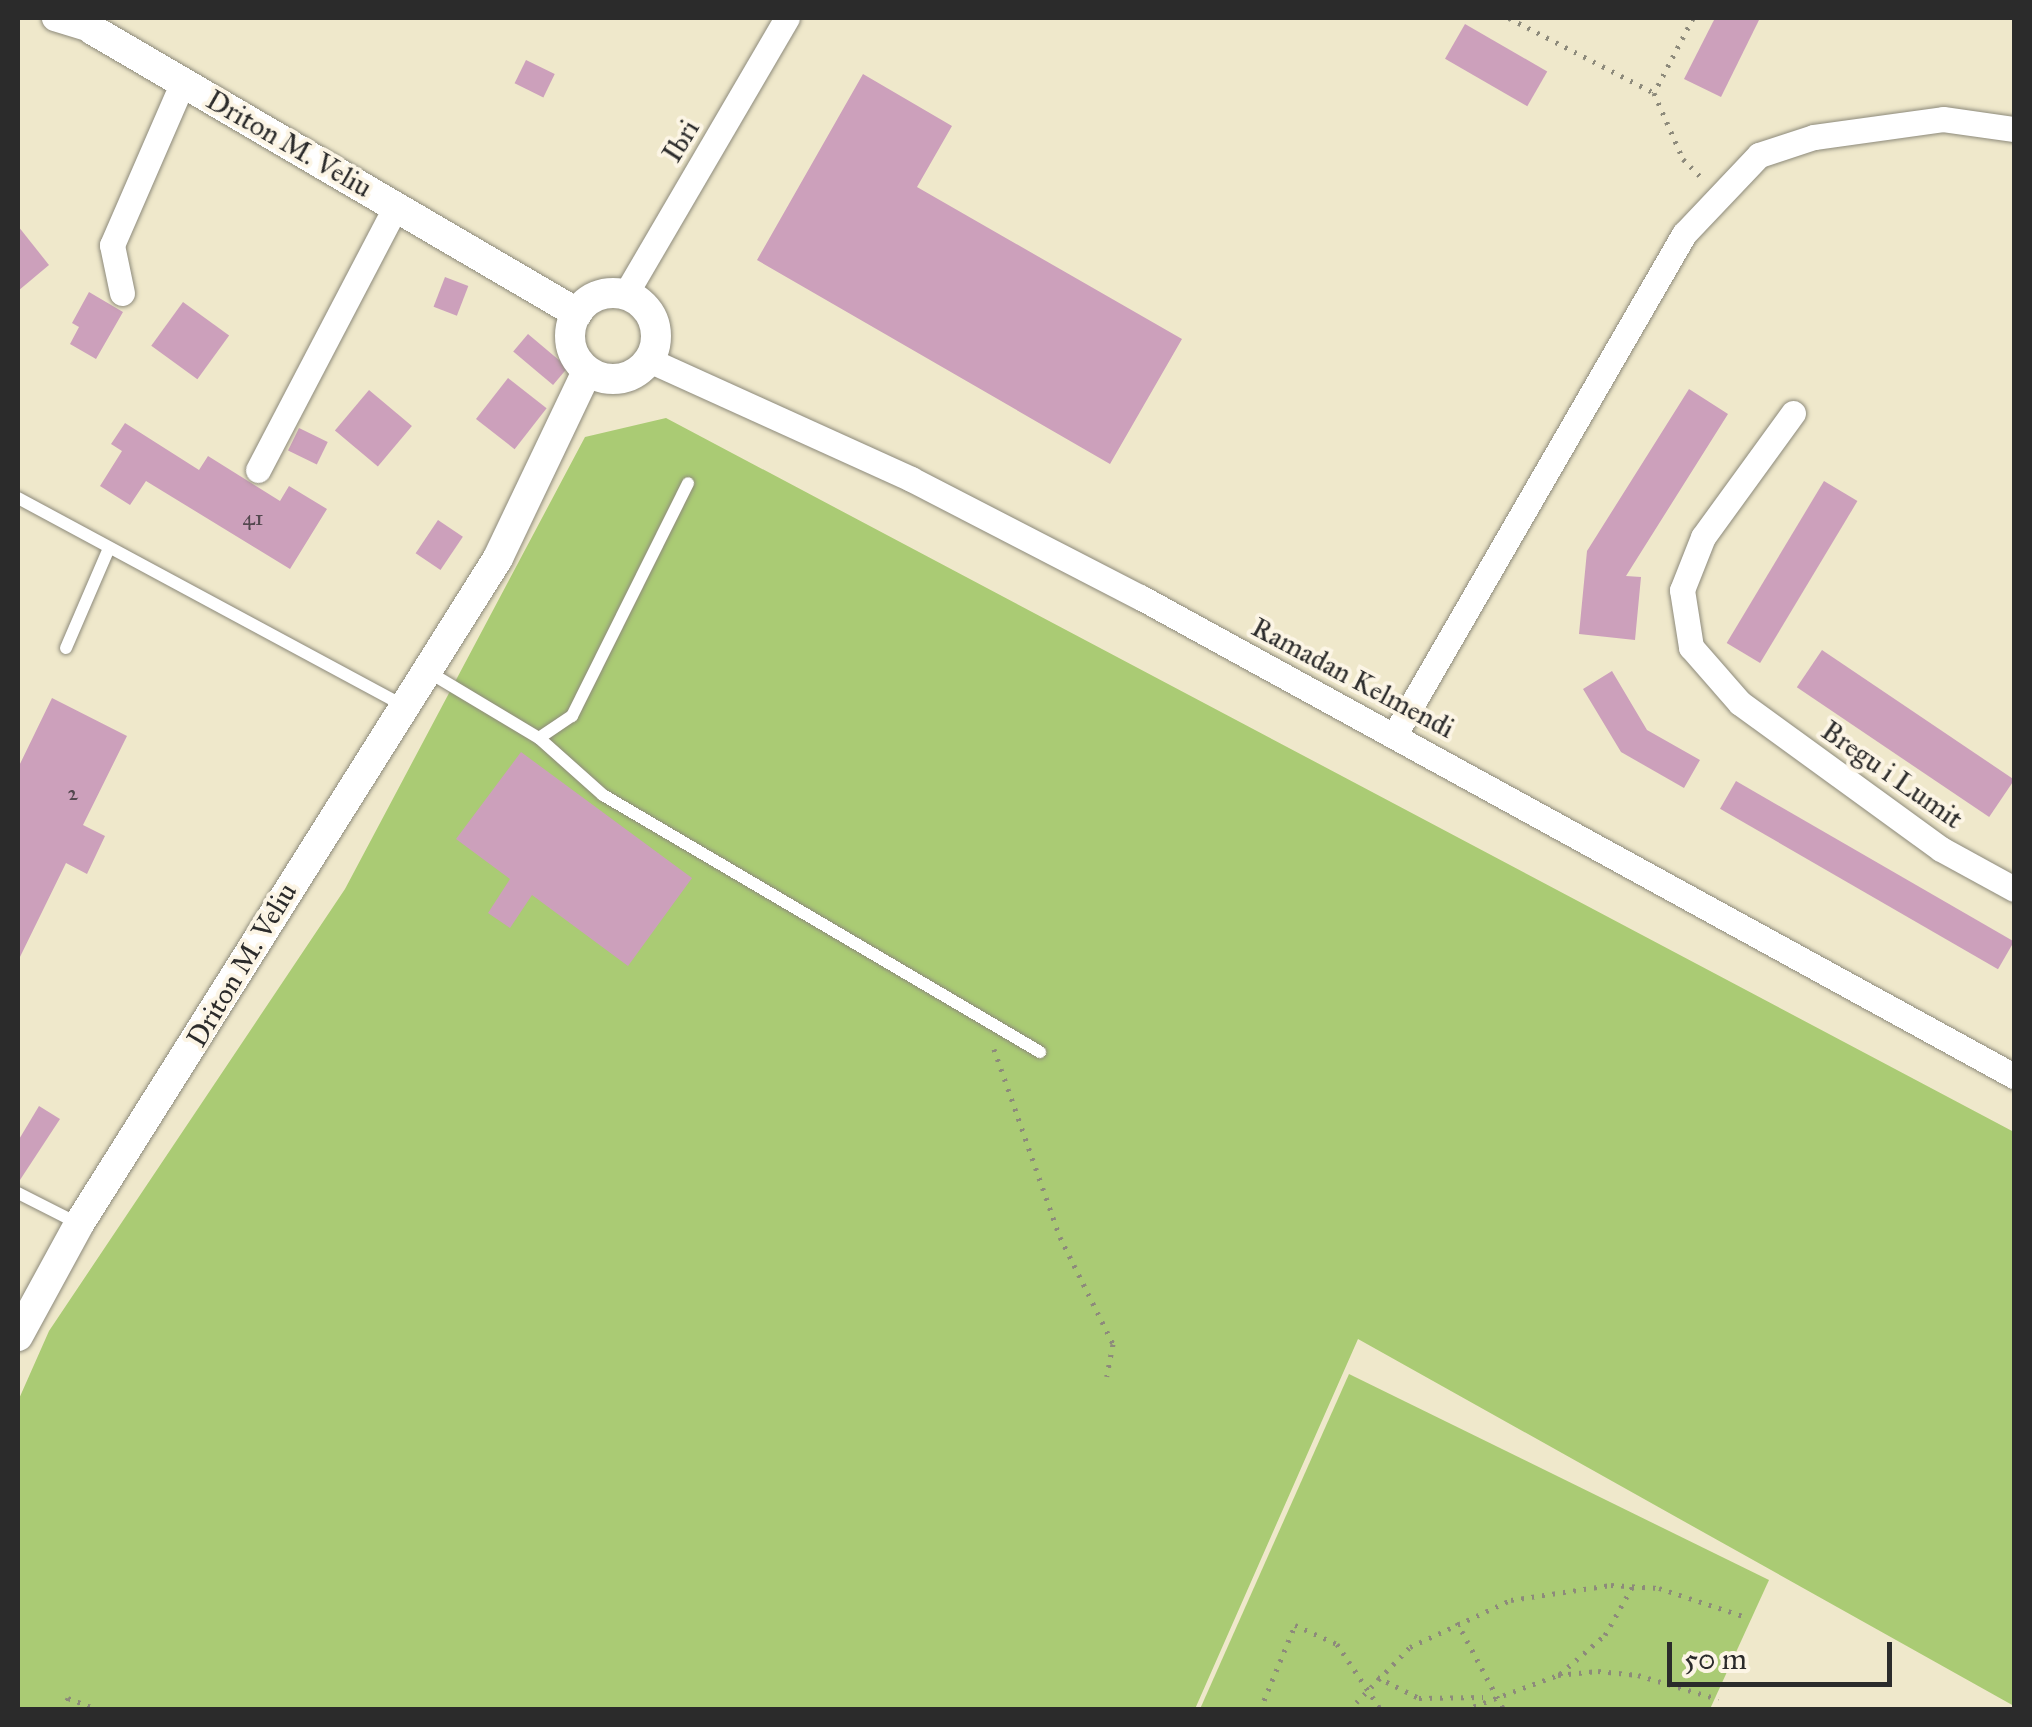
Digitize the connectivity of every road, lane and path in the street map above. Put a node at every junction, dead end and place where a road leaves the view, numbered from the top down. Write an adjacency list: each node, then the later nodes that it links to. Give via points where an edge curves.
1 (54, 18): 6 (street)
2 (788, 18): 13 (street, Ibri)
3 (1509, 18): 5 (path)
4 (1693, 18): 8 (path)
5 (1518, 20): 8 (path)
6 (90, 24): 7 (street, Driton M. Veliu)
7 (183, 82): 11 (street, Driton M. Veliu); 12 (street, Driton M. Veliu, via 112,245)
8 (1654, 94): 10 (path, via 1683,159)
9 (2014, 129): 10 (street, via 1943,119 1814,137 1759,156)
10 (1720, 196): 25 (street, via 1684,234)
11 (396, 206): 14 (street, Driton M. Veliu); 18 (street, Driton M. Veliu)
12 (122, 293)
13 (625, 295): 14 (street, via 598,296); 15 (street, via 654,321)
14 (577, 313): 16 (street, via 572,350)
15 (649, 360): 16 (street, via 626,377); 25 (street, Ramadan Kelmendi, via 911,478)
16 (587, 371): 23 (street, Driton M. Veliu, via 498,558)
17 (1793, 413): 27 (street, Bregu i Lumit, via 1702,538 1682,590 1692,647 1740,703 1941,848)
18 (258, 470)
19 (688, 484): 26 (lane, via 572,716)
20 (18, 498): 21 (lane)
21 (109, 548): 22 (lane); 24 (lane)
22 (66, 648)
23 (425, 670): 24 (street, Driton M. Veliu); 26 (lane)
24 (402, 704): 32 (street, Driton M. Veliu)
25 (1394, 734): 30 (street, Ramadan Kelmendi)
26 (539, 738): 28 (lane, via 602,796)
27 (2014, 890)
28 (983, 1018): 29 (lane); 34 (path, via 1060,1237 1113,1344)
29 (1040, 1052)
30 (2014, 1076)
31 (18, 1194): 32 (lane)
32 (79, 1224): 33 (street, Driton M. Veliu)
33 (18, 1336)
34 (1107, 1376)
35 (1633, 1586): 36 (path, via 1660,1588); 37 (path, via 1512,1600); 38 (path, via 1605,1635)
36 (1746, 1617)
37 (1457, 1622): 39 (path, via 1410,1647); 41 (path)
38 (1558, 1675): 41 (path); 42 (path, via 1638,1675)
39 (1377, 1677): 40 (path); 41 (path, via 1432,1701)
40 (1368, 1685): 45 (path, via 1337,1644 1295,1625); 46 (path); 47 (path)
41 (1495, 1694): 48 (path); 49 (path)
42 (1718, 1699)
43 (63, 1710): 44 (path, via 68,1698)
44 (98, 1710)
45 (1260, 1710)
46 (1349, 1710)
47 (1380, 1710)
48 (1464, 1710)
49 (1504, 1710)

